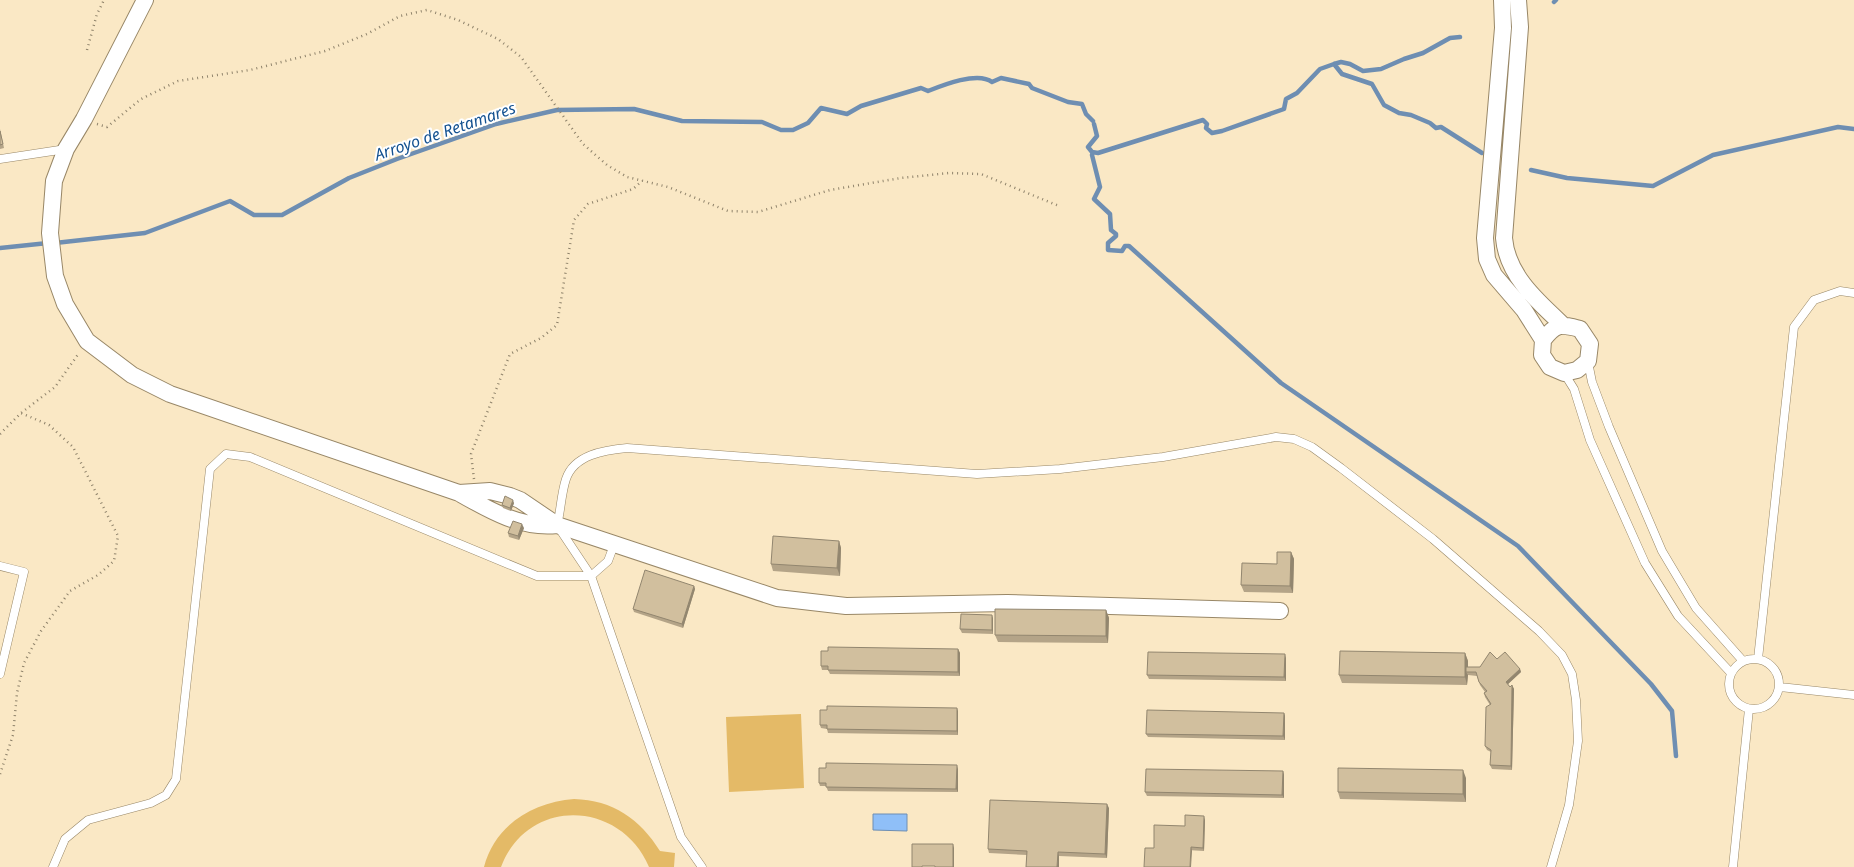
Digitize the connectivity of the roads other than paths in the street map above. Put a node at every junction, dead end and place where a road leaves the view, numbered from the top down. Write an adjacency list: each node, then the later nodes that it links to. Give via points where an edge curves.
1 (145, 0): 4 (street)
2 (1502, 0): 7 (street, via 1503,28 1485,238)
3 (1518, 0): 6 (street, via 1520,27)
4 (66, 149): 5 (lane); 13 (street, via 54,181 50,232 55,276 65,304 87,341 132,376 170,394 459,492 490,491 510,496)
5 (0, 159)
6 (1505, 254): 7 (street); 9 (street, via 1536,300)
7 (1487, 259): 10 (street, via 1494,275 1524,310)
8 (1854, 292): 18 (lane, via 1840,291 1814,300 1794,327)
9 (1564, 325): 10 (street, via 1551,330); 11 (street, via 1580,329 1590,344)
10 (1543, 340): 12 (street, via 1542,355 1550,367)
11 (1588, 361): 12 (street, via 1577,370); 19 (lane, via 1592,382 1609,427 1662,551 1696,608)
12 (1564, 373): 20 (lane, via 1574,389 1590,440 1645,563 1678,616)
13 (556, 525): 14 (street); 16 (lane); 27 (lane, via 571,467 606,450 627,448 978,474 1060,469 1163,457 1276,437 1294,439 1312,447 1433,539 1562,655 1572,674 1578,741 1568,805)
14 (614, 546): 16 (lane, via 608,561); 17 (street, via 777,598 846,606 1007,603)
15 (0, 566): 21 (lane, via 24,572)
16 (591, 576): 25 (lane, via 537,576 250,456 226,454 210,469 176,779 166,795 158,799 88,820 64,839); 26 (lane, via 681,837)
17 (1280, 611)
18 (1758, 659): 19 (lane); 22 (lane, via 1772,666 1779,676)
19 (1743, 661): 20 (lane)
20 (1731, 673): 24 (lane, via 1729,690 1737,703)
21 (0, 674)
22 (1780, 686): 23 (lane); 24 (lane, via 1776,698 1764,708)
23 (1854, 694)
24 (1749, 709): 28 (lane)
25 (53, 867)
26 (702, 867)
27 (1551, 867)
28 (1733, 867)

